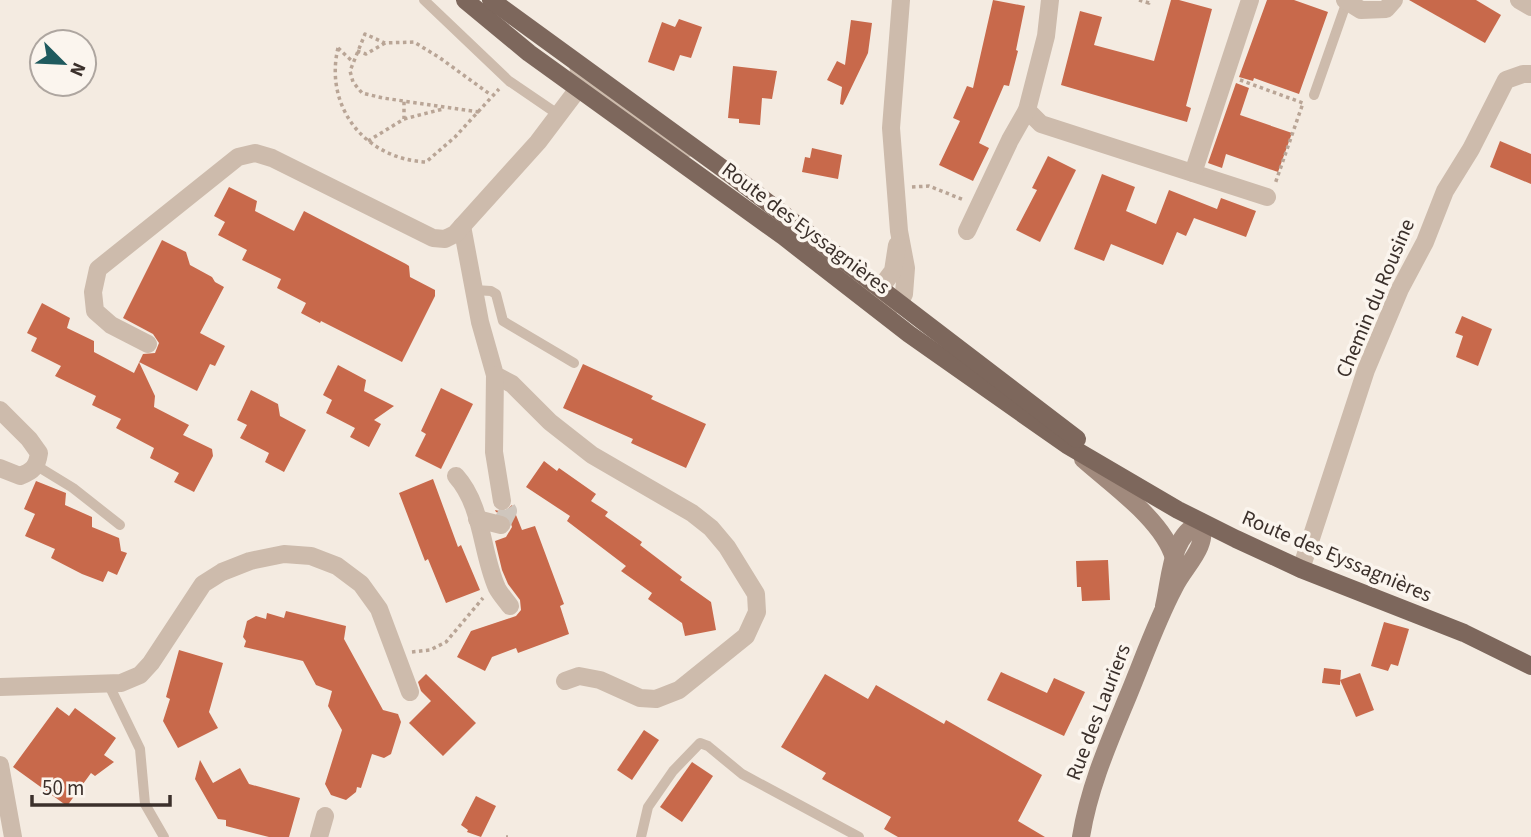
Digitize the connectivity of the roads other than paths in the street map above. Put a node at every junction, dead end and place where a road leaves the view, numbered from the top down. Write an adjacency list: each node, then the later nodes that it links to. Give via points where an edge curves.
1 (424, 0): 16 (lane, via 509,81)
2 (464, 0): 13 (main road, Route des Eyssagnières)
3 (491, 0): 11 (main road, Route des Eyssagnières)
4 (901, 0): 24 (street, via 891,128 906,268 904,295)
5 (1050, 0): 15 (street)
6 (1248, 0): 18 (street)
7 (1394, 0): 9 (street, via 1386,9 1361,10)
8 (1519, 0): 10 (street)
9 (1346, 1): 14 (lane)
10 (1531, 7)
11 (578, 65): 13 (street); 17 (main road, Route des Eyssagnières)
12 (1531, 74): 43 (street, Chemin du Rousine, via 1506,80 1445,191 1366,370)
13 (578, 89): 16 (street); 17 (street, via 593,87 666,139); 22 (main road, Route des Eyssagnières)
14 (1314, 95)
15 (1027, 110): 18 (street, via 1041,124); 21 (street)
16 (559, 115): 20 (street)
17 (705, 156): 24 (main road, Route des Eyssagnières)
18 (1193, 173): 19 (street)
19 (1267, 197)
20 (462, 226): 23 (street); 26 (street, via 445,239 433,238 272,158 255,153 238,157 98,269 95,311)
21 (967, 231)
22 (783, 236): 24 (street); 25 (main road, Route des Eyssagnières)
23 (474, 290): 27 (lane, via 496,294 503,321); 28 (street)
24 (888, 297): 25 (street); 34 (main road, Route des Eyssagnières)
25 (909, 334): 30 (main road, Route des Eyssagnières)
26 (148, 344)
27 (574, 363)
28 (495, 375): 35 (street, via 494,452); 47 (street, via 512,384 592,455 711,528 756,594 757,612 746,636 679,690 656,699 640,698 600,680 579,676)
29 (0, 410): 31 (street, via 39,453)
30 (1066, 445): 34 (main road, Route des Eyssagnières); 42 (main road, via 1150,520 1171,545)
31 (37, 466): 32 (street, via 20,476); 38 (lane)
32 (0, 468)
33 (456, 476): 36 (street, via 465,486)
34 (1129, 480): 37 (main road, Route des Eyssagnières)
35 (502, 500)
36 (477, 519): 39 (street); 44 (street, via 498,589)
37 (1200, 522): 40 (main road, Route des Eyssagnières); 41 (main road); 42 (main road, via 1186,530)
38 (120, 525)
39 (501, 525)
40 (1236, 539): 41 (main road); 43 (main road, Route des Eyssagnières)
41 (1200, 548): 45 (main road)
42 (1174, 558): 45 (main road)
43 (1301, 569): 46 (main road, Route des Eyssagnières, via 1464,633)
44 (510, 606)
45 (1164, 606): 58 (main road, Rue des Lauriers, via 1098,769)
46 (1531, 666)
47 (565, 681)
48 (108, 683): 49 (street); 50 (street, via 121,683 146,669 203,584 250,561 284,554 311,556 337,566 360,584 379,609); 54 (lane, via 139,749 145,804)
49 (0, 687)
50 (411, 692)
51 (0, 765): 53 (street)
52 (325, 816): 55 (street)
53 (13, 837)
54 (164, 837)
55 (319, 837)
56 (641, 837): 57 (lane, via 649,807 673,771 700,743 742,775)
57 (859, 837)
58 (1081, 837)

